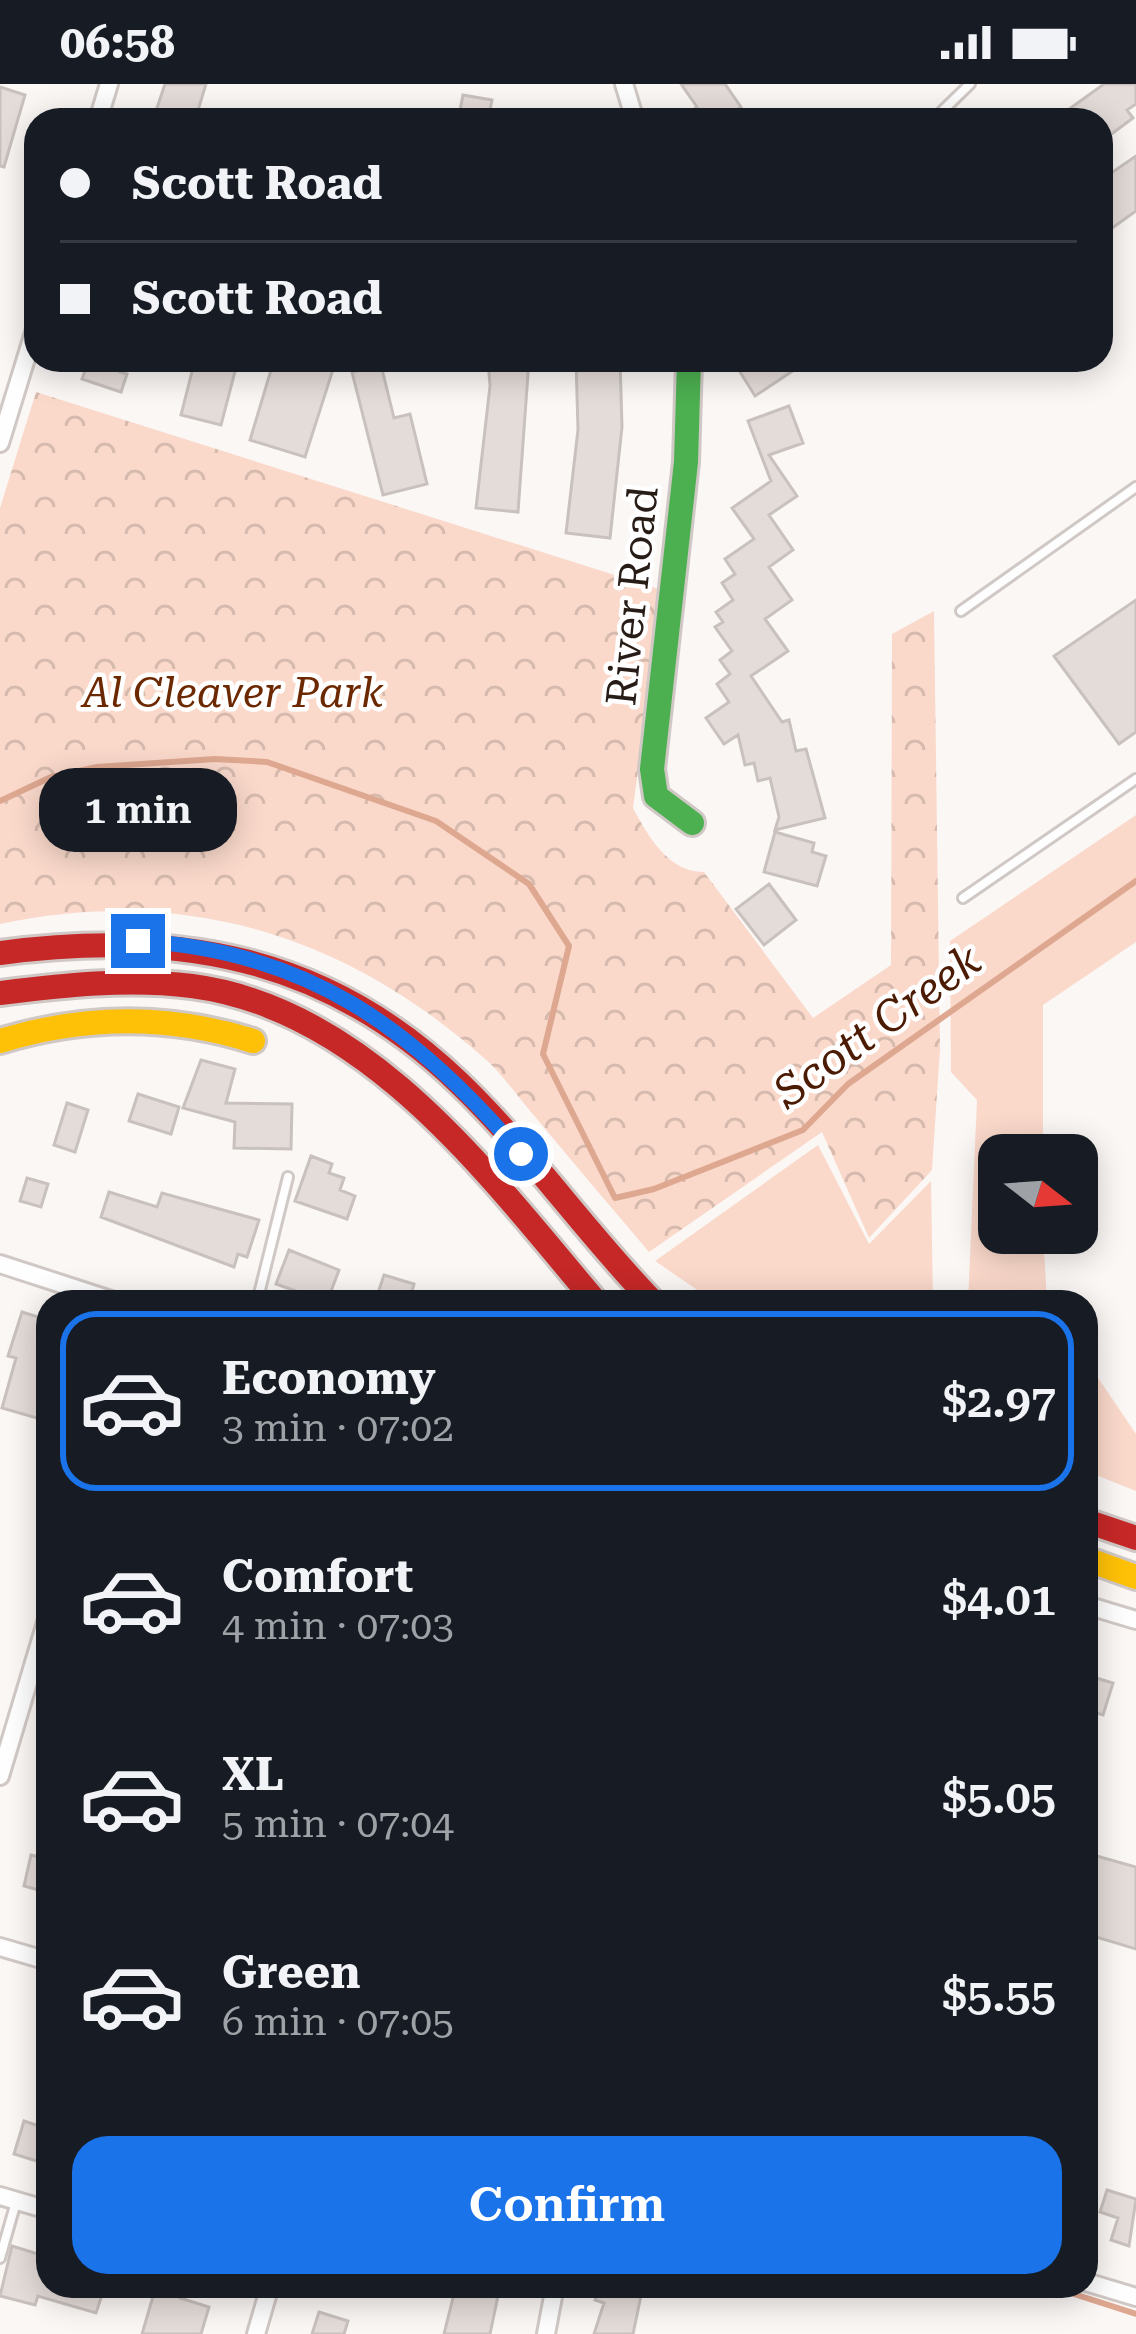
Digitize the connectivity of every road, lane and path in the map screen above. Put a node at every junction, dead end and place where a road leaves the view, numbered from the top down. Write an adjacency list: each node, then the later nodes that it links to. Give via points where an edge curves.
1 (970, 84): 2 (lane)
2 (945, 108)
3 (24, 365): 5 (street)
4 (689, 372): 9 (main road, River Road, via 652,769 656,796)
5 (0, 443)
6 (1136, 488): 7 (lane)
7 (961, 611)
8 (1136, 779): 10 (lane)
9 (692, 824)
10 (963, 898)
11 (0, 953): 20 (main road, via 71,941 199,946 347,998 460,1084)
12 (0, 993): 19 (main road, via 155,979 225,991 311,1024 430,1112)
13 (0, 1041): 14 (main road, via 127,1020)
14 (253, 1041)
15 (288, 1177): 18 (lane)
16 (0, 1264): 17 (street)
17 (80, 1290)
18 (260, 1290)
19 (586, 1290)
20 (642, 1290)
21 (1098, 1525): 22 (main road)
22 (1136, 1538)
23 (1098, 1563): 24 (main road)
24 (1136, 1576)
25 (1098, 1609): 26 (street)
26 (1136, 1620)
27 (36, 1650): 28 (street)
28 (6, 1736): 29 (street)
29 (0, 1776)
30 (0, 1947): 31 (street)
31 (36, 1958)
32 (8, 2199): 33 (lane)
33 (0, 2258)
34 (1098, 2286): 35 (street)
35 (1136, 2297)
36 (266, 2298): 38 (street)
37 (553, 2298): 39 (street)
38 (256, 2334)
39 (546, 2334)

